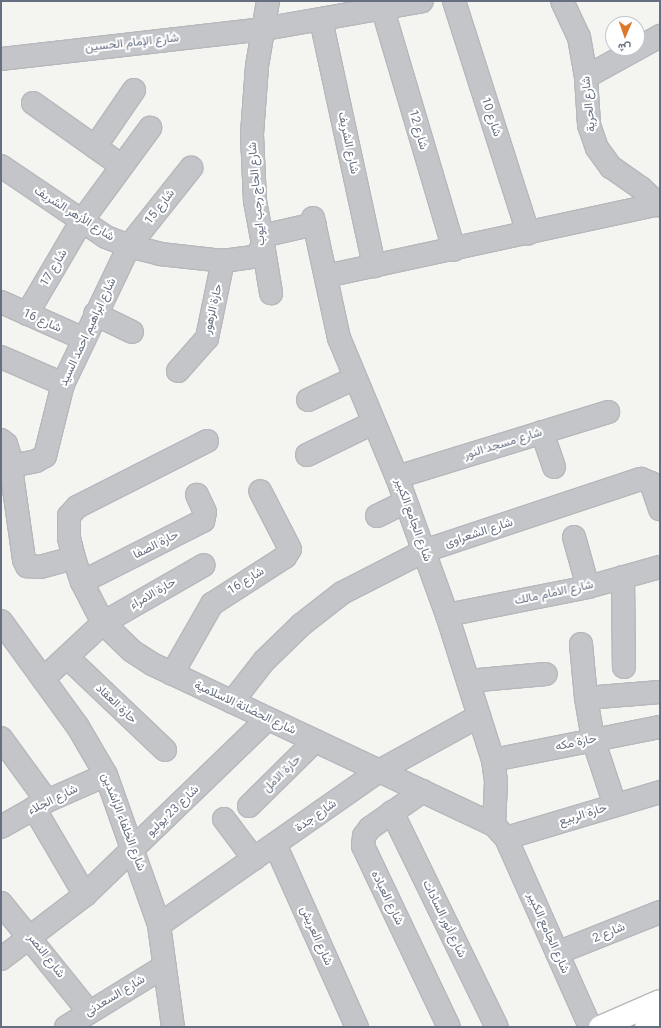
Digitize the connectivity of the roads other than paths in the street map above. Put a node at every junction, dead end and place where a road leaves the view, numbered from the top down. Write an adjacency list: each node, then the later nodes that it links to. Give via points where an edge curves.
1 (268, 1): 7 (street, شارع الحاج رجب ايوب)
2 (422, 1): 5 (street, شارع الإمام الحسين)
3 (454, 1): 21 (street, شارع 10)
4 (562, 1): 10 (street, شارع الحرية, via 579,37)
5 (383, 10): 6 (street, شارع الإمام الحسين); 24 (street, شارع 12)
6 (321, 20): 7 (street, شارع الإمام الحسين); 26 (street, شارع الشريف)
7 (264, 29): 9 (street, شارع الإمام الحسين); 22 (street, شارع الحاج رجب ايوب, via 257,66 252,134 255,201)
8 (660, 36): 10 (street)
9 (1, 59)
10 (586, 77): 18 (street, شارع الحرية, via 589,125 597,148 612,168)
11 (134, 90): 14 (street)
12 (33, 103): 14 (street)
13 (150, 128): 16 (street, شارع 17)
14 (95, 147): 16 (street)
15 (1, 166): 20 (street, شارع الأزهر الشريف)
16 (122, 166): 20 (street, شارع 17)
17 (191, 168): 23 (street, شارع 15)
18 (651, 185): 19 (street, شارع الحرية)
19 (659, 205): 21 (street)
20 (81, 222): 23 (street, شارع الأزهر الشريف, via 106,237); 30 (street, شارع 17)
21 (528, 233): 24 (street)
22 (262, 240): 25 (street, شارع الحاج رجب ايوب, via 263,249 257,256); 27 (street, شارع الجامع الكبير, via 314,221); 28 (street)
23 (129, 246): 25 (street, شارع الأزهر الشريف, via 174,256); 31 (street, شارع ابراهيم احمد السيد)
24 (454, 250): 26 (street)
25 (223, 261): 35 (street, حارة الزهور, via 207,338)
26 (374, 266): 27 (street)
27 (326, 276): 36 (street, شارع الجامع الكبير, via 339,338)
28 (271, 293)
29 (1, 302): 30 (street, شارع 16)
30 (27, 314): 33 (street, شارع 16)
31 (95, 314): 32 (street); 33 (street, شارع ابراهيم احمد السيد)
32 (132, 332)
33 (84, 339): 37 (street, شارع ابراهيم احمد السيد)
34 (1, 357): 37 (street)
35 (178, 371)
36 (355, 378): 38 (street); 40 (street, شارع الجامع الكبير)
37 (63, 384): 45 (street, شارع ابراهيم احمد السيد, via 45,456 36,461)
38 (308, 400)
39 (608, 412): 41 (street, شارع مسجد النور)
40 (373, 422): 44 (street); 47 (street, شارع الجامع الكبير)
41 (542, 432): 46 (street); 47 (street, شارع مسجد النور)
42 (1, 440): 45 (street, via 6,444)
43 (206, 441): 55 (street, شارع الحضانة الاسلامية, via 77,507 69,516 67,526)
44 (307, 455)
45 (11, 466): 55 (street, via 24,560 27,566 40,567)
46 (554, 467)
47 (397, 477): 50 (street, شارع الجامع الكبير)
48 (260, 491): 67 (street, شارع 16, via 290,549 285,557 212,604)
49 (197, 495): 59 (street, حارة الصفا, via 205,512 204,521)
50 (406, 502): 52 (street); 54 (street, شارع الجامع الكبير)
51 (660, 509): 54 (street, شارع الشعراوى, via 651,482 641,479)
52 (377, 516)
53 (574, 537): 60 (street)
54 (424, 551): 61 (street, شارع الجامع الكبير); 73 (street, شارع الشعراوى, via 342,593 318,611 264,661)
55 (74, 558): 59 (street, شارع الحضانة الاسلامية)
56 (204, 565): 63 (street, حارة الامراء)
57 (660, 567): 58 (street, شارع الامام مالك)
58 (623, 577): 60 (street, شارع الامام مالك); 66 (street)
59 (82, 582): 63 (street, شارع الحضانة الاسلامية)
60 (588, 587): 61 (street, شارع الامام مالك)
61 (448, 615): 70 (street, شارع الجامع الكبير)
62 (1, 622): 69 (street, شارع الخلفاء الراشدين)
63 (103, 623): 65 (street, حارة الامراء); 67 (street, شارع الحضانة الاسلامية, via 132,651)
64 (581, 644): 72 (street)
65 (67, 657): 69 (street, حارة الامراء); 80 (street, حارة العقاد)
66 (624, 667)
67 (172, 674): 73 (street, شارع الحضانة الاسلامية)
68 (546, 674): 70 (street)
69 (43, 679): 83 (street, شارع الخلفاء الراشدين, via 78,727)
70 (468, 681): 74 (street, شارع الجامع الكبير)
71 (660, 692): 72 (street)
72 (586, 698): 78 (street)
73 (232, 702): 75 (street, شارع الحضانة الاسلامية)
74 (479, 716): 81 (street, شارع الجامع الكبير); 82 (street, شارع جدة)
75 (267, 719): 79 (street, شارع الحضانة الاسلامية); 94 (street, شارع 23 يوليو)
76 (660, 727): 78 (street, حارة مكه)
77 (1, 738): 86 (street)
78 (594, 739): 81 (street, حارة مكه); 87 (street)
79 (315, 741): 82 (street, شارع الحضانة الاسلامية); 88 (street, حارة الامل)
80 (165, 750)
81 (493, 760): 92 (street, شارع الجامع الكبير)
82 (379, 771): 84 (street, شارع الحضانة الاسلامية); 93 (street, شارع جدة)
83 (106, 775): 86 (street, شارع الجلاء); 94 (street, شارع الخلفاء الراشدين)
84 (423, 791): 89 (street, شارع العباده); 92 (street, شارع الحضانة الاسلامية)
85 (660, 792): 87 (street, حارة الربيع)
86 (40, 804): 91 (street, شارع الجلاء); 96 (street)
87 (615, 805): 92 (street, حارة الربيع)
88 (249, 806)
89 (392, 812): 110 (street, شارع العباده, via 370,828 364,836 363,846); 111 (street, شارع أنور السادات)
90 (224, 819): 95 (street)
91 (2, 826)
92 (500, 832): 101 (street, شارع الجامع الكبير)
93 (275, 844): 95 (street, شارع جدة); 109 (street, شارع العريش)
94 (134, 849): 96 (street, شارع 23 يوليو); 99 (street, شارع الخلفاء الراشدين)
95 (254, 859): 99 (street, شارع جدة)
96 (84, 895): 100 (street, شارع 23 يوليو)
97 (1, 903): 100 (street, شارع النصر)
98 (660, 912): 101 (street, شارع 2)
99 (159, 925): 103 (street, شارع الخلفاء الراشدين)
100 (31, 937): 102 (street, شارع 23 يوليو); 105 (street, شارع النصر)
101 (557, 953): 112 (street, شارع الجامع الكبير)
102 (1, 959)
103 (165, 966): 105 (street, شارع السعدنى); 108 (street, شارع الخلفاء الراشدين)
104 (660, 1000): 113 (main road)
105 (89, 1012): 107 (street, شارع السعدنى)
106 (660, 1021): 114 (main road)
107 (66, 1027)
108 (173, 1027)
109 (357, 1027)
110 (449, 1027)
111 (496, 1027)
112 (590, 1027)
113 (600, 1027)
114 (646, 1027)

